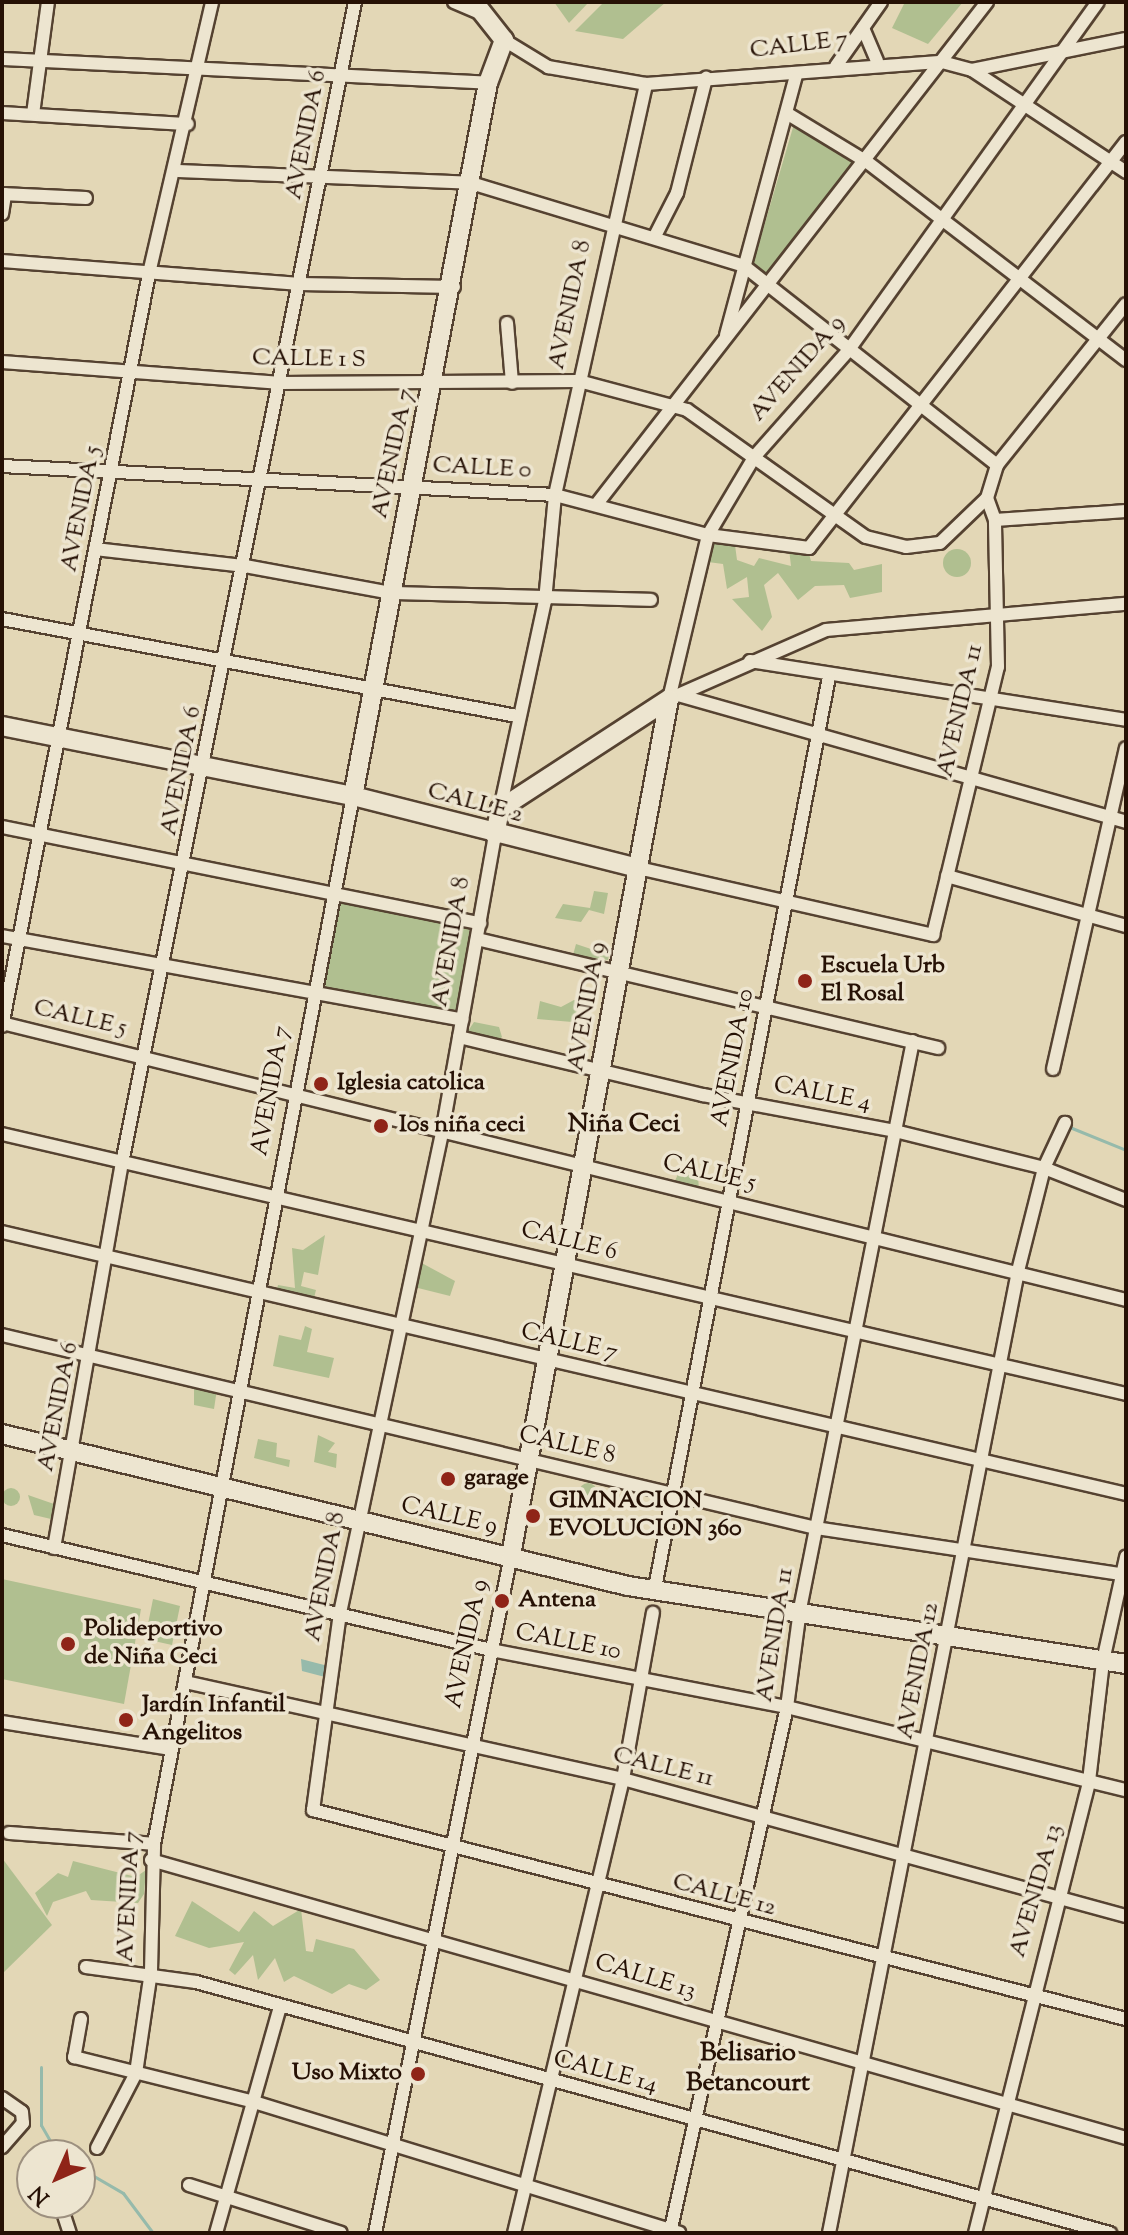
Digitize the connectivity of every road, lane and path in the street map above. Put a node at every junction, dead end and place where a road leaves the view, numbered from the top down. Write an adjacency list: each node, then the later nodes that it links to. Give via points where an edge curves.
1 (48, 2): 14 (street)
2 (212, 2): 18 (street, AVENIDA 5)
3 (355, 2): 20 (street, AVENIDA 6)
4 (454, 2): 8 (street)
5 (881, 2): 9 (street)
6 (987, 2): 16 (street)
7 (1098, 2): 12 (street, AVENIDA 9)
8 (480, 9): 11 (street, CALLE 7)
9 (863, 28): 15 (street); 17 (street)
10 (1126, 39): 12 (street)
11 (504, 40): 23 (street, AVENIDA 7); 24 (street, CALLE 7, via 548,67)
12 (1056, 52): 19 (street); 25 (street, AVENIDA 9)
13 (2, 59): 14 (street)
14 (40, 61): 18 (street); 27 (street)
15 (877, 61): 16 (street, CALLE 7); 17 (street, CALLE 7)
16 (942, 62): 19 (street, CALLE 7); 31 (street)
17 (836, 66): 21 (street, CALLE 7)
18 (199, 69): 20 (street); 29 (street, AVENIDA 5)
19 (972, 70): 25 (street, CALLE 7)
20 (341, 75): 23 (street); 35 (street, AVENIDA 6)
21 (796, 75): 22 (street, CALLE 7); 28 (street)
22 (706, 78): 24 (street, CALLE 7); 42 (street, via 677,193)
23 (488, 83): 36 (street, AVENIDA 7)
24 (646, 84): 41 (street, AVENIDA 8)
25 (1025, 101): 32 (street, CALLE 7); 40 (street, AVENIDA 9)
26 (2, 113): 27 (street)
27 (33, 114): 29 (street)
28 (788, 114): 31 (street); 44 (street)
29 (188, 124): 33 (street, AVENIDA 5)
30 (1126, 142): 32 (street)
31 (867, 162): 40 (street); 49 (street)
32 (1111, 162): 34 (street, CALLE 7); 47 (street)
33 (178, 171): 35 (street); 45 (street, AVENIDA 5)
34 (1126, 172)
35 (321, 176): 36 (street); 46 (street, AVENIDA 6)
36 (471, 183): 41 (street); 48 (street, AVENIDA 7)
37 (4, 194): 38 (street); 39 (street)
38 (86, 198)
39 (2, 214)
40 (942, 222): 47 (street); 54 (street, AVENIDA 9)
41 (612, 226): 42 (street); 58 (street, AVENIDA 8)
42 (654, 238): 44 (street)
43 (2, 261): 45 (street)
44 (744, 266): 49 (street); 52 (street)
45 (150, 269): 46 (street); 57 (street, AVENIDA 5)
46 (300, 284): 48 (street); 59 (street, AVENIDA 6)
47 (1020, 284): 53 (street); 63 (street)
48 (454, 287): 61 (street, AVENIDA 7)
49 (771, 287): 52 (street); 54 (street)
50 (1126, 304): 53 (street)
51 (507, 323): 60 (street)
52 (726, 336): 62 (street)
53 (1097, 340): 55 (street); 65 (street)
54 (848, 351): 63 (street); 64 (street, AVENIDA 9)
55 (1126, 360)
56 (2, 362): 57 (street, CALLE 1 S)
57 (131, 371): 59 (street, CALLE 1 S); 67 (street, AVENIDA 5)
58 (579, 381): 60 (street, CALLE 1 S); 62 (street, CALLE 1 S); 70 (street, AVENIDA 8)
59 (281, 383): 61 (street, CALLE 1 S); 68 (street, AVENIDA 6)
60 (512, 383): 61 (street, CALLE 1 S)
61 (433, 384): 69 (street, AVENIDA 7)
62 (673, 403): 64 (street, CALLE 1 S); 72 (street)
63 (923, 408): 65 (street); 74 (street)
64 (755, 456): 74 (street, CALLE 1 S); 76 (street, AVENIDA 9)
65 (997, 465): 71 (street)
66 (2, 466): 67 (street, CALLE 0)
67 (113, 470): 68 (street, CALLE 0); 77 (street, AVENIDA 5)
68 (262, 481): 69 (street, CALLE 0); 78 (street, AVENIDA 6)
69 (411, 487): 70 (street, CALLE 0); 79 (street, AVENIDA 7)
70 (555, 495): 72 (street, CALLE 0); 81 (street, AVENIDA 8)
71 (987, 498): 74 (street, CALLE 1 S, via 940,543 906,547 866,537); 75 (street, AVENIDA 11)
72 (596, 505): 76 (street, CALLE 0)
73 (1126, 511): 75 (street)
74 (835, 516): 76 (street, CALLE 0, via 809,548)
75 (995, 520): 84 (street, AVENIDA 11)
76 (708, 535): 91 (street, AVENIDA 9)
77 (95, 549): 78 (street); 85 (street, AVENIDA 5)
78 (245, 566): 79 (street); 86 (street, AVENIDA 6)
79 (391, 593): 81 (street); 89 (street, AVENIDA 7)
80 (651, 600): 81 (street)
81 (545, 601): 92 (street, AVENIDA 8)
82 (1126, 604): 84 (street)
83 (2, 619): 85 (street)
84 (998, 619): 87 (street, via 826,630); 90 (street, AVENIDA 11)
85 (79, 630): 86 (street); 95 (street, AVENIDA 5)
86 (225, 659): 89 (street); 98 (street, AVENIDA 6)
87 (748, 660): 88 (street); 91 (street)
88 (829, 677): 90 (street); 96 (street, AVENIDA 10)
89 (375, 691): 92 (street); 100 (street, AVENIDA 7)
90 (990, 696): 93 (street); 99 (street, AVENIDA 11)
91 (674, 697): 96 (street); 101 (street); 107 (street, AVENIDA 9)
92 (517, 716): 101 (street, AVENIDA 8)
93 (1126, 720)
94 (2, 726): 95 (street, CALLE 2)
95 (64, 737): 98 (street, CALLE 2); 105 (street, AVENIDA 5)
96 (817, 739): 99 (street); 111 (street, AVENIDA 10)
97 (1126, 748): 102 (street)
98 (206, 765): 100 (street, CALLE 2); 108 (street, AVENIDA 6)
99 (967, 780): 102 (street); 109 (street, AVENIDA 11)
100 (353, 796): 106 (street, CALLE 2); 110 (street, AVENIDA 7)
101 (500, 809): 106 (street, AVENIDA 8)
102 (1109, 818): 103 (street); 112 (street)
103 (1126, 822)
104 (2, 827): 105 (street)
105 (39, 833): 108 (street); 117 (street, AVENIDA 5)
106 (495, 835): 107 (street, CALLE 2); 113 (street, AVENIDA 8)
107 (638, 868): 111 (street, CALLE 2); 120 (street, AVENIDA 9)
108 (186, 870): 110 (street); 119 (street, AVENIDA 6)
109 (947, 876): 112 (street); 115 (street, AVENIDA 11)
110 (330, 899): 113 (street); 121 (street, AVENIDA 7)
111 (786, 902): 115 (street, CALLE 2); 122 (street, AVENIDA 10)
112 (1083, 915): 114 (street); 130 (street)
113 (480, 923): 118 (street, AVENIDA 8)
114 (1126, 926)
115 (933, 935)
116 (2, 936): 117 (street)
117 (18, 939): 119 (street); 124 (street, AVENIDA 5)
118 (477, 939): 120 (street); 123 (street, AVENIDA 8)
119 (162, 967): 121 (street); 128 (street, AVENIDA 6)
120 (619, 970): 122 (street); 129 (street, AVENIDA 9)
121 (313, 994): 123 (street); 131 (street, AVENIDA 7)
122 (767, 1003): 126 (street); 132 (street, AVENIDA 10)
123 (462, 1020): 125 (street, AVENIDA 8)
124 (2, 1024): 128 (street, CALLE 5)
125 (459, 1037): 129 (street, CALLE 4); 135 (street, AVENIDA 8)
126 (913, 1041): 127 (street); 134 (street, AVENIDA 11)
127 (938, 1048)
128 (146, 1057): 131 (street, CALLE 5); 137 (street, AVENIDA 6)
129 (601, 1068): 132 (street, CALLE 4); 138 (street, AVENIDA 9)
130 (1053, 1069)
131 (296, 1097): 135 (street, CALLE 5); 140 (street, AVENIDA 7)
132 (748, 1104): 134 (street, CALLE 4); 142 (street, AVENIDA 10)
133 (1065, 1123): 139 (street, AVENIDA 12)
134 (895, 1131): 139 (street, CALLE 4); 145 (street, AVENIDA 11)
135 (442, 1133): 138 (street, CALLE 5); 143 (street, AVENIDA 8)
136 (2, 1134): 137 (street, CALLE 6)
137 (123, 1158): 140 (street, CALLE 6); 146 (street, AVENIDA 6)
138 (582, 1167): 142 (street, CALLE 5); 147 (street, AVENIDA 9)
139 (1044, 1168): 141 (street, CALLE 4); 148 (street, AVENIDA 12)
140 (278, 1199): 143 (street, CALLE 6); 149 (street, AVENIDA 7)
141 (1126, 1200)
142 (729, 1202): 145 (street, CALLE 5); 150 (street, AVENIDA 10)
143 (419, 1228): 147 (street, CALLE 6); 152 (street, AVENIDA 8)
144 (2, 1232): 146 (street, CALLE 7)
145 (874, 1235): 148 (street, CALLE 5); 153 (street, AVENIDA 11)
146 (108, 1254): 149 (street, CALLE 7); 155 (street, AVENIDA 6)
147 (564, 1264): 150 (street, CALLE 6); 156 (street, AVENIDA 9)
148 (1018, 1271): 151 (street, CALLE 5); 157 (street, AVENIDA 12)
149 (257, 1293): 152 (street, CALLE 7); 158 (street, AVENIDA 7)
150 (711, 1299): 153 (street, CALLE 6); 160 (street, AVENIDA 10)
151 (1126, 1300)
152 (397, 1327): 156 (street, CALLE 7); 161 (street, AVENIDA 8)
153 (857, 1328): 157 (street, CALLE 6); 162 (street, AVENIDA 11)
154 (2, 1335): 155 (street, CALLE 8)
155 (92, 1354): 158 (street, CALLE 8); 164 (street, AVENIDA 6)
156 (547, 1363): 160 (street, CALLE 7); 165 (street, AVENIDA 9)
157 (1001, 1365): 159 (street, CALLE 6); 166 (street, AVENIDA 12)
158 (238, 1390): 161 (street, CALLE 8); 167 (street, AVENIDA 7)
159 (1126, 1394)
160 (692, 1397): 162 (street, CALLE 7); 169 (street, AVENIDA 10)
161 (377, 1425): 165 (street, CALLE 8); 170 (street, AVENIDA 8)
162 (836, 1429): 166 (street, CALLE 7); 171 (street, AVENIDA 11)
163 (2, 1434): 164 (street, CALLE 9)
164 (72, 1456): 167 (street, CALLE 9); 173 (street, AVENIDA 6)
165 (528, 1459): 169 (street, CALLE 8); 175 (street, AVENIDA 9)
166 (983, 1460): 168 (street, CALLE 7); 174 (street, AVENIDA 12)
167 (221, 1491): 170 (street, CALLE 9); 178 (street, AVENIDA 7)
168 (1125, 1491)
169 (673, 1495): 171 (street, CALLE 8); 179 (street, AVENIDA 10)
170 (362, 1521): 175 (street, CALLE 9); 181 (street, AVENIDA 8)
171 (816, 1528): 174 (street, CALLE 8); 180 (street, AVENIDA 11)
172 (2, 1535): 173 (street, CALLE 10)
173 (54, 1548): 178 (street, CALLE 10)
174 (968, 1548): 177 (street, CALLE 8); 183 (street, AVENIDA 12)
175 (511, 1555): 179 (street, CALLE 9); 184 (street, AVENIDA 9)
176 (1126, 1557): 177 (street, AVENIDA 13)
177 (1124, 1574): 185 (street, AVENIDA 13)
178 (203, 1583): 181 (street, CALLE 10); 188 (street, AVENIDA 7)
179 (655, 1588): 180 (street, CALLE 9)
180 (800, 1609): 183 (street, CALLE 9); 189 (street, AVENIDA 11)
181 (340, 1613): 184 (street, CALLE 10); 190 (street, AVENIDA 8)
182 (653, 1613): 187 (street)
183 (946, 1638): 185 (street, CALLE 9); 192 (street, AVENIDA 12)
184 (491, 1650): 187 (street, CALLE 10); 193 (street, AVENIDA 9)
185 (1103, 1661): 186 (street, CALLE 9); 196 (street, AVENIDA 13)
186 (1126, 1664)
187 (640, 1680): 189 (street, CALLE 10); 195 (street)
188 (185, 1682): 190 (street, CALLE 11); 194 (street, AVENIDA 7)
189 (787, 1707): 192 (street, CALLE 10); 199 (street, AVENIDA 11)
190 (326, 1711): 193 (street, CALLE 11); 198 (street, AVENIDA 8)
191 (2, 1722): 194 (street)
192 (927, 1744): 196 (street, CALLE 10); 203 (street, AVENIDA 12)
193 (471, 1747): 195 (street, CALLE 11); 202 (street, AVENIDA 9)
194 (170, 1749): 201 (street, AVENIDA 7)
195 (623, 1779): 199 (street, CALLE 11); 205 (street)
196 (1089, 1781): 197 (street, CALLE 10); 206 (street, AVENIDA 13)
197 (1126, 1790)
198 (313, 1810): 202 (street, CALLE 12)
199 (762, 1817): 203 (street, CALLE 11); 208 (street, AVENIDA 11)
200 (9, 1833): 201 (street)
201 (154, 1844): 204 (street, AVENIDA 7)
202 (450, 1847): 205 (street, CALLE 12); 209 (street, AVENIDA 9)
203 (903, 1856): 206 (street, CALLE 11); 210 (street, AVENIDA 12)
204 (151, 1860): 209 (street, CALLE 13); 212 (street, AVENIDA 7)
205 (599, 1885): 208 (street, CALLE 12); 213 (street)
206 (1061, 1898): 207 (street, CALLE 11); 214 (street, AVENIDA 13)
207 (1126, 1916)
208 (735, 1922): 210 (street, CALLE 12); 218 (street, AVENIDA 11)
209 (431, 1941): 213 (street, CALLE 13); 219 (street, AVENIDA 9)
210 (882, 1960): 214 (street, CALLE 12); 220 (street, AVENIDA 12)
211 (86, 1967): 212 (street, CALLE 14)
212 (151, 1971): 215 (street, CALLE 14); 221 (street, AVENIDA 7)
213 (572, 1979): 218 (street, CALLE 13); 222 (street)
214 (1031, 1993): 217 (street, CALLE 12); 224 (street, AVENIDA 13)
215 (279, 2011): 219 (street, CALLE 14); 225 (street)
216 (81, 2019): 221 (street, via 74,2057)
217 (1126, 2019)
218 (714, 2021): 220 (street, CALLE 13); 226 (street, AVENIDA 11)
219 (409, 2046): 222 (street, CALLE 14); 228 (street, AVENIDA 9)
220 (865, 2060): 224 (street, CALLE 13); 231 (street, AVENIDA 12)
221 (136, 2073): 225 (street); 230 (street, AVENIDA 7)
222 (549, 2081): 226 (street, CALLE 14); 233 (street)
223 (2, 2098): 229 (street, via 22,2112 23,2123)
224 (1009, 2101): 227 (street, CALLE 13); 235 (street, AVENIDA 13)
225 (254, 2102): 228 (street); 234 (street)
226 (695, 2119): 231 (street, CALLE 14); 236 (street, AVENIDA 11)
227 (1126, 2138)
228 (389, 2144): 233 (street); 239 (street, AVENIDA 9)
229 (2, 2147)
230 (97, 2148)
231 (844, 2161): 235 (street, CALLE 14); 241 (street, AVENIDA 12)
232 (189, 2185): 234 (street)
233 (524, 2187): 236 (street); 240 (street)
234 (227, 2199): 237 (street); 238 (street)
235 (983, 2199): 242 (street, AVENIDA 13); 243 (street, CALLE 14)
236 (673, 2232)
237 (216, 2233)
238 (341, 2233)
239 (375, 2233)
240 (514, 2233)
241 (829, 2233)
242 (975, 2233)
243 (1110, 2233)

